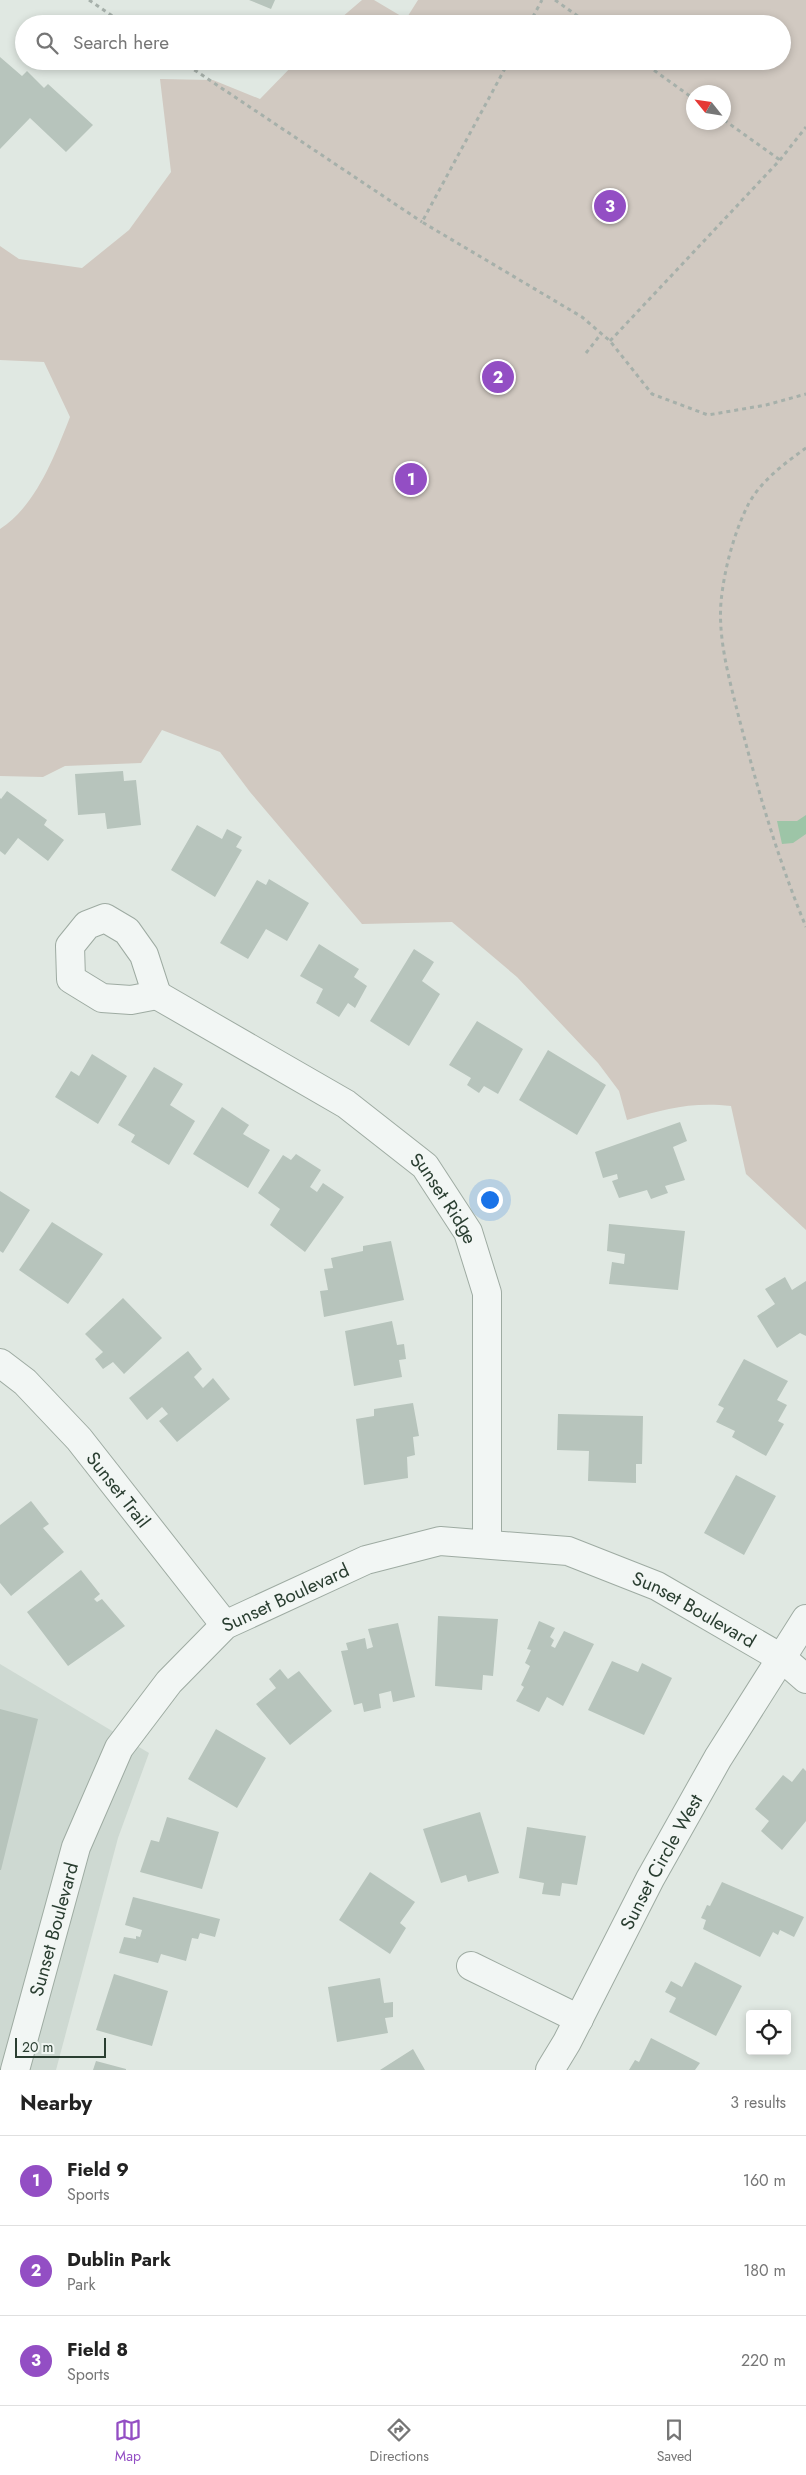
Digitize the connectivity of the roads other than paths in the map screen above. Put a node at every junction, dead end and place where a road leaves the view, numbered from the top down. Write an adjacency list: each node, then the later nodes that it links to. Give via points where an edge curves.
1 (157, 995): 3 (street, Sunset Ridge, via 346,1104 425,1166 468,1232 487,1293)
2 (0, 1363): 5 (street, Sunset Trail, via 25,1382 79,1439)
3 (487, 1544): 5 (street, Sunset Boulevard, via 440,1541 366,1560); 6 (street, Sunset Boulevard, via 568,1551 657,1586)
4 (806, 1619): 6 (street, Sunset Circle West)
5 (225, 1626): 10 (street, Sunset Boulevard, via 169,1682 119,1748 76,1847)
6 (783, 1659): 7 (street, Sunset Boulevard); 9 (street, Sunset Circle West, via 718,1758 650,1879)
7 (806, 1679)
8 (471, 1966): 9 (street)
9 (578, 2019): 11 (street, Sunset Circle West)
10 (15, 2070)
11 (550, 2070)

